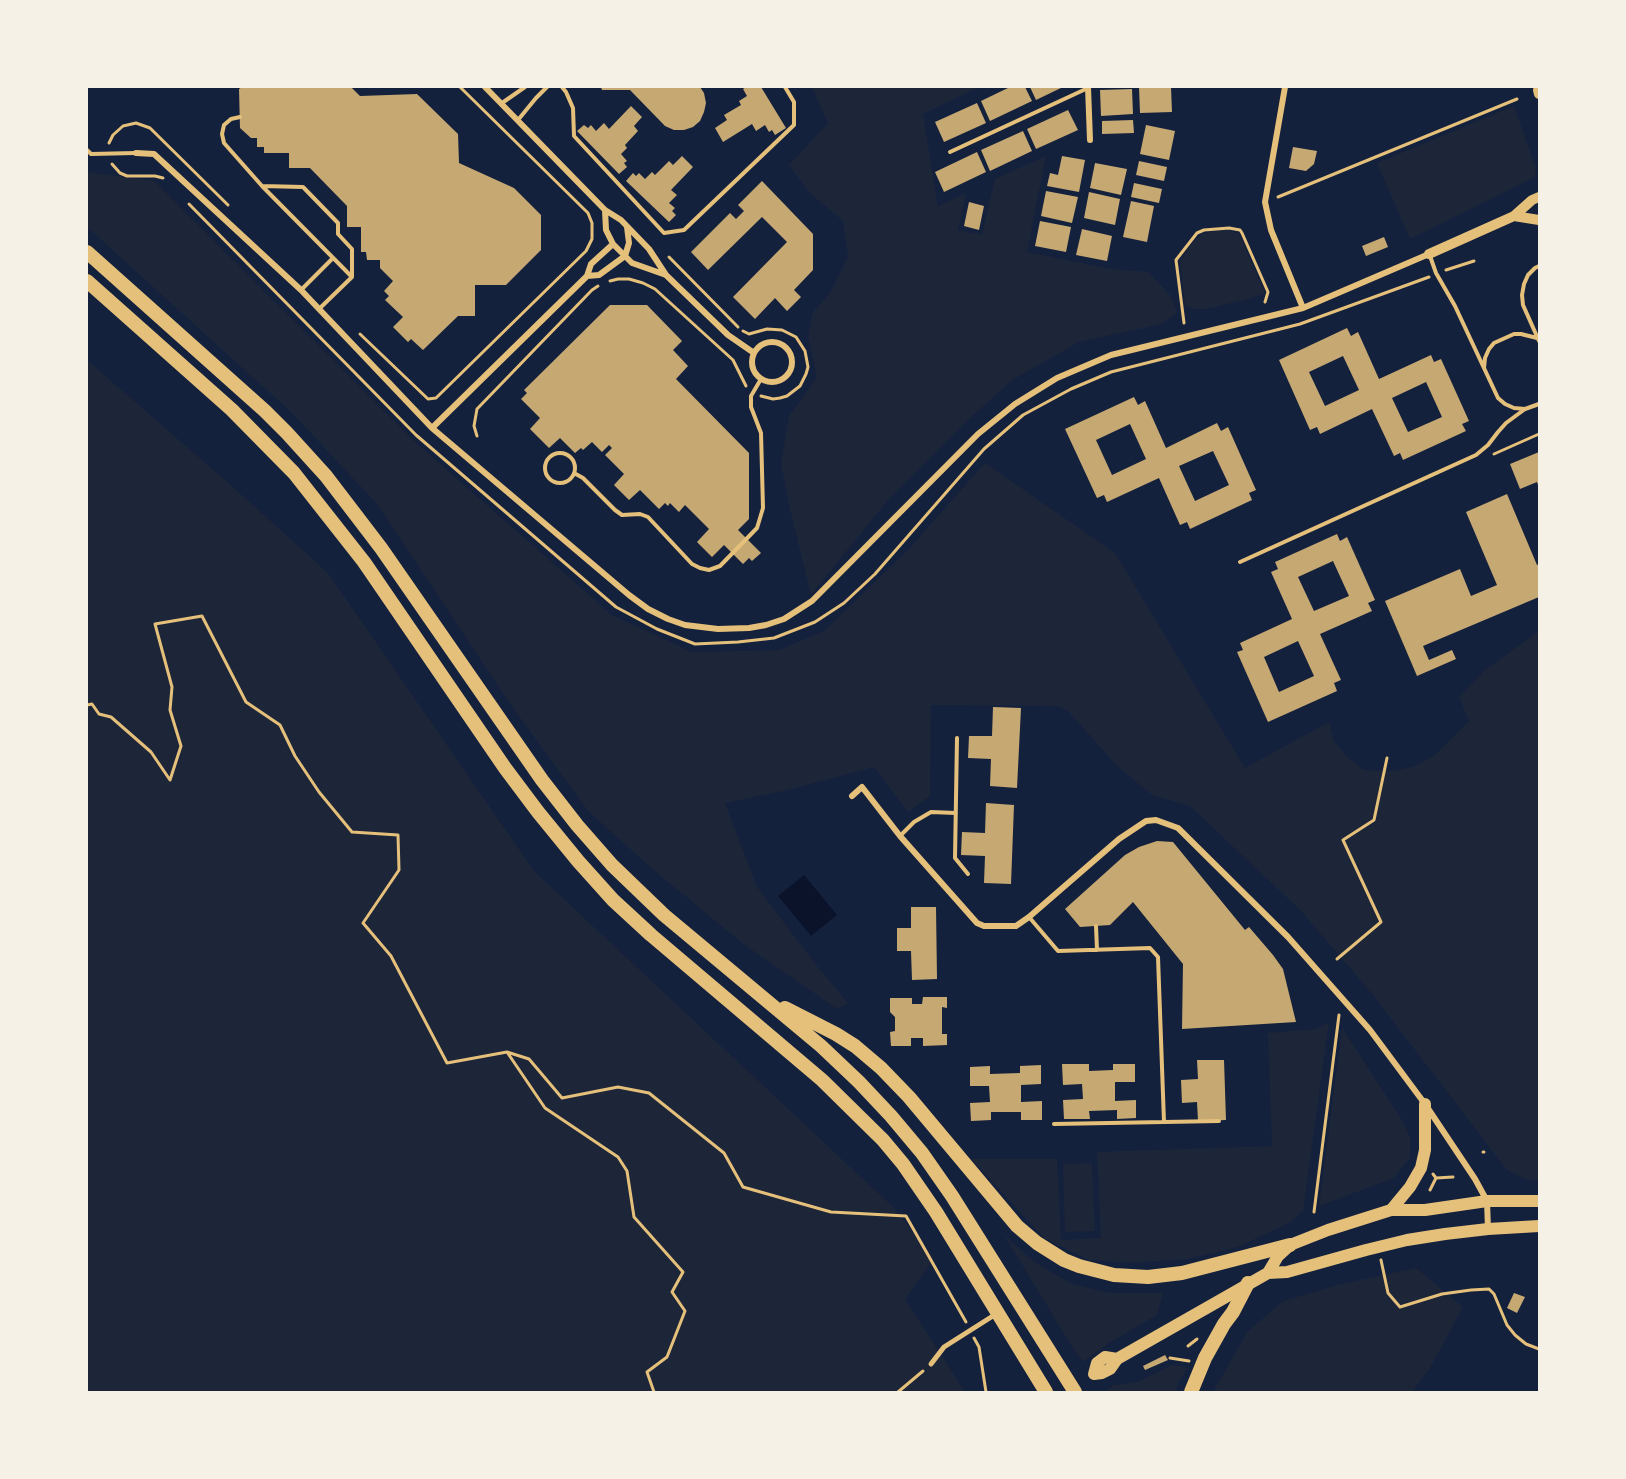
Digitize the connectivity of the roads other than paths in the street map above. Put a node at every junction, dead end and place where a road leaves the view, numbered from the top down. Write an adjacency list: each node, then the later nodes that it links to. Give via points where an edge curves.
1 (485, 87): 8 (street)
2 (525, 87): 8 (lane)
3 (547, 87): 10 (lane)
4 (562, 87): 5 (lane, via 573,108 574,136 664,233 684,230 794,125 794,102)
5 (785, 87)
6 (1285, 87): 32 (street, via 1265,202 1271,230)
7 (1088, 88): 11 (street); 13 (lane)
8 (502, 103): 10 (street)
9 (240, 117): 15 (lane, via 224,125 224,143)
10 (518, 120): 17 (street)
11 (1090, 140)
12 (87, 150): 14 (lane, via 91,154)
13 (950, 152)
14 (136, 153): 31 (street, via 154,154)
15 (262, 186): 25 (lane); 29 (lane, via 303,186 338,223 338,234 352,249)
16 (1539, 197): 18 (street)
17 (605, 210): 20 (street); 21 (street, via 606,230)
18 (1514, 216): 19 (street); 23 (street)
19 (1539, 220)
20 (627, 227): 24 (street, via 629,243); 27 (street, via 649,249)
21 (613, 244): 24 (street); 28 (street, via 591,264)
22 (87, 252): 51 (highway, via 265,411 309,456 365,526 577,825 646,900)
23 (1429, 254): 32 (street); 36 (lane)
24 (625, 256): 27 (street, via 632,263); 28 (street, via 599,275)
25 (333, 258): 29 (lane); 31 (lane)
26 (1539, 266): 34 (lane, via 1528,275 1522,295 1522,304)
27 (666, 275): 35 (street, via 728,335)
28 (587, 276): 40 (street)
29 (352, 277): 33 (lane)
30 (87, 281): 64 (highway, via 232,410 294,473 364,562 505,768 613,900 814,1072 884,1140 936,1212)
31 (301, 290): 33 (street)
32 (1304, 308): 40 (street, via 1111,356 1036,390 978,434 812,601 784,619 749,628 685,624 648,609)
33 (319, 309): 40 (street)
34 (1538, 339): 36 (lane, via 1514,334 1494,343)
35 (754, 353): 37 (street, via 753,370); 37 (street, via 764,344 777,343 791,357 786,376 774,382)
36 (1484, 368): 39 (lane, via 1498,398 1514,408)
37 (761, 379): 41 (lane, via 751,396 751,407 761,433 763,508 757,528 720,566 709,570 692,564 648,517 615,510)
38 (1539, 404): 39 (lane)
39 (1525, 409): 42 (lane, via 1476,455)
40 (432, 428)
41 (574, 473): 41 (lane, via 564,483 554,482 547,476 545,466 553,455 563,454 572,459)
42 (1240, 562)
43 (957, 738): 45 (lane)
44 (852, 796): 46 (street, via 862,787)
45 (956, 813): 46 (lane, via 931,812); 47 (lane, via 955,858)
46 (900, 836): 48 (street, via 977,922 984,926 1016,926)
47 (968, 874)
48 (1029, 917): 50 (lane, via 1058,951); 52 (street, via 1119,838 1146,821 1168,823 1178,828 1295,945 1370,1030)
49 (1096, 926): 50 (lane)
50 (1097, 950): 54 (lane, via 1149,948 1158,957)
51 (768, 1000): 61 (highway, via 855,1046 909,1097 1017,1226 1064,1260 1114,1275 1148,1277 1182,1273); 68 (highway, via 859,1082 922,1153)
52 (1425, 1104): 56 (street); 58 (main road, via 1421,1168)
53 (1219, 1121): 54 (lane)
54 (1164, 1122): 55 (lane)
55 (1054, 1124)
56 (1487, 1201): 57 (main road); 58 (main road, via 1425,1210); 60 (street)
57 (1539, 1201)
58 (1391, 1210): 61 (main road)
59 (1539, 1226): 60 (main road)
60 (1488, 1229): 62 (main road, via 1393,1243 1287,1272)
61 (1290, 1245): 62 (main road)
62 (1268, 1273): 63 (main road)
63 (1248, 1283): 65 (main road); 69 (highway, via 1204,1358)
64 (998, 1313): 66 (street, via 944,1347); 67 (highway)
65 (1118, 1359)
66 (931, 1364)
67 (1046, 1392)
68 (1075, 1392)
69 (1191, 1392)

